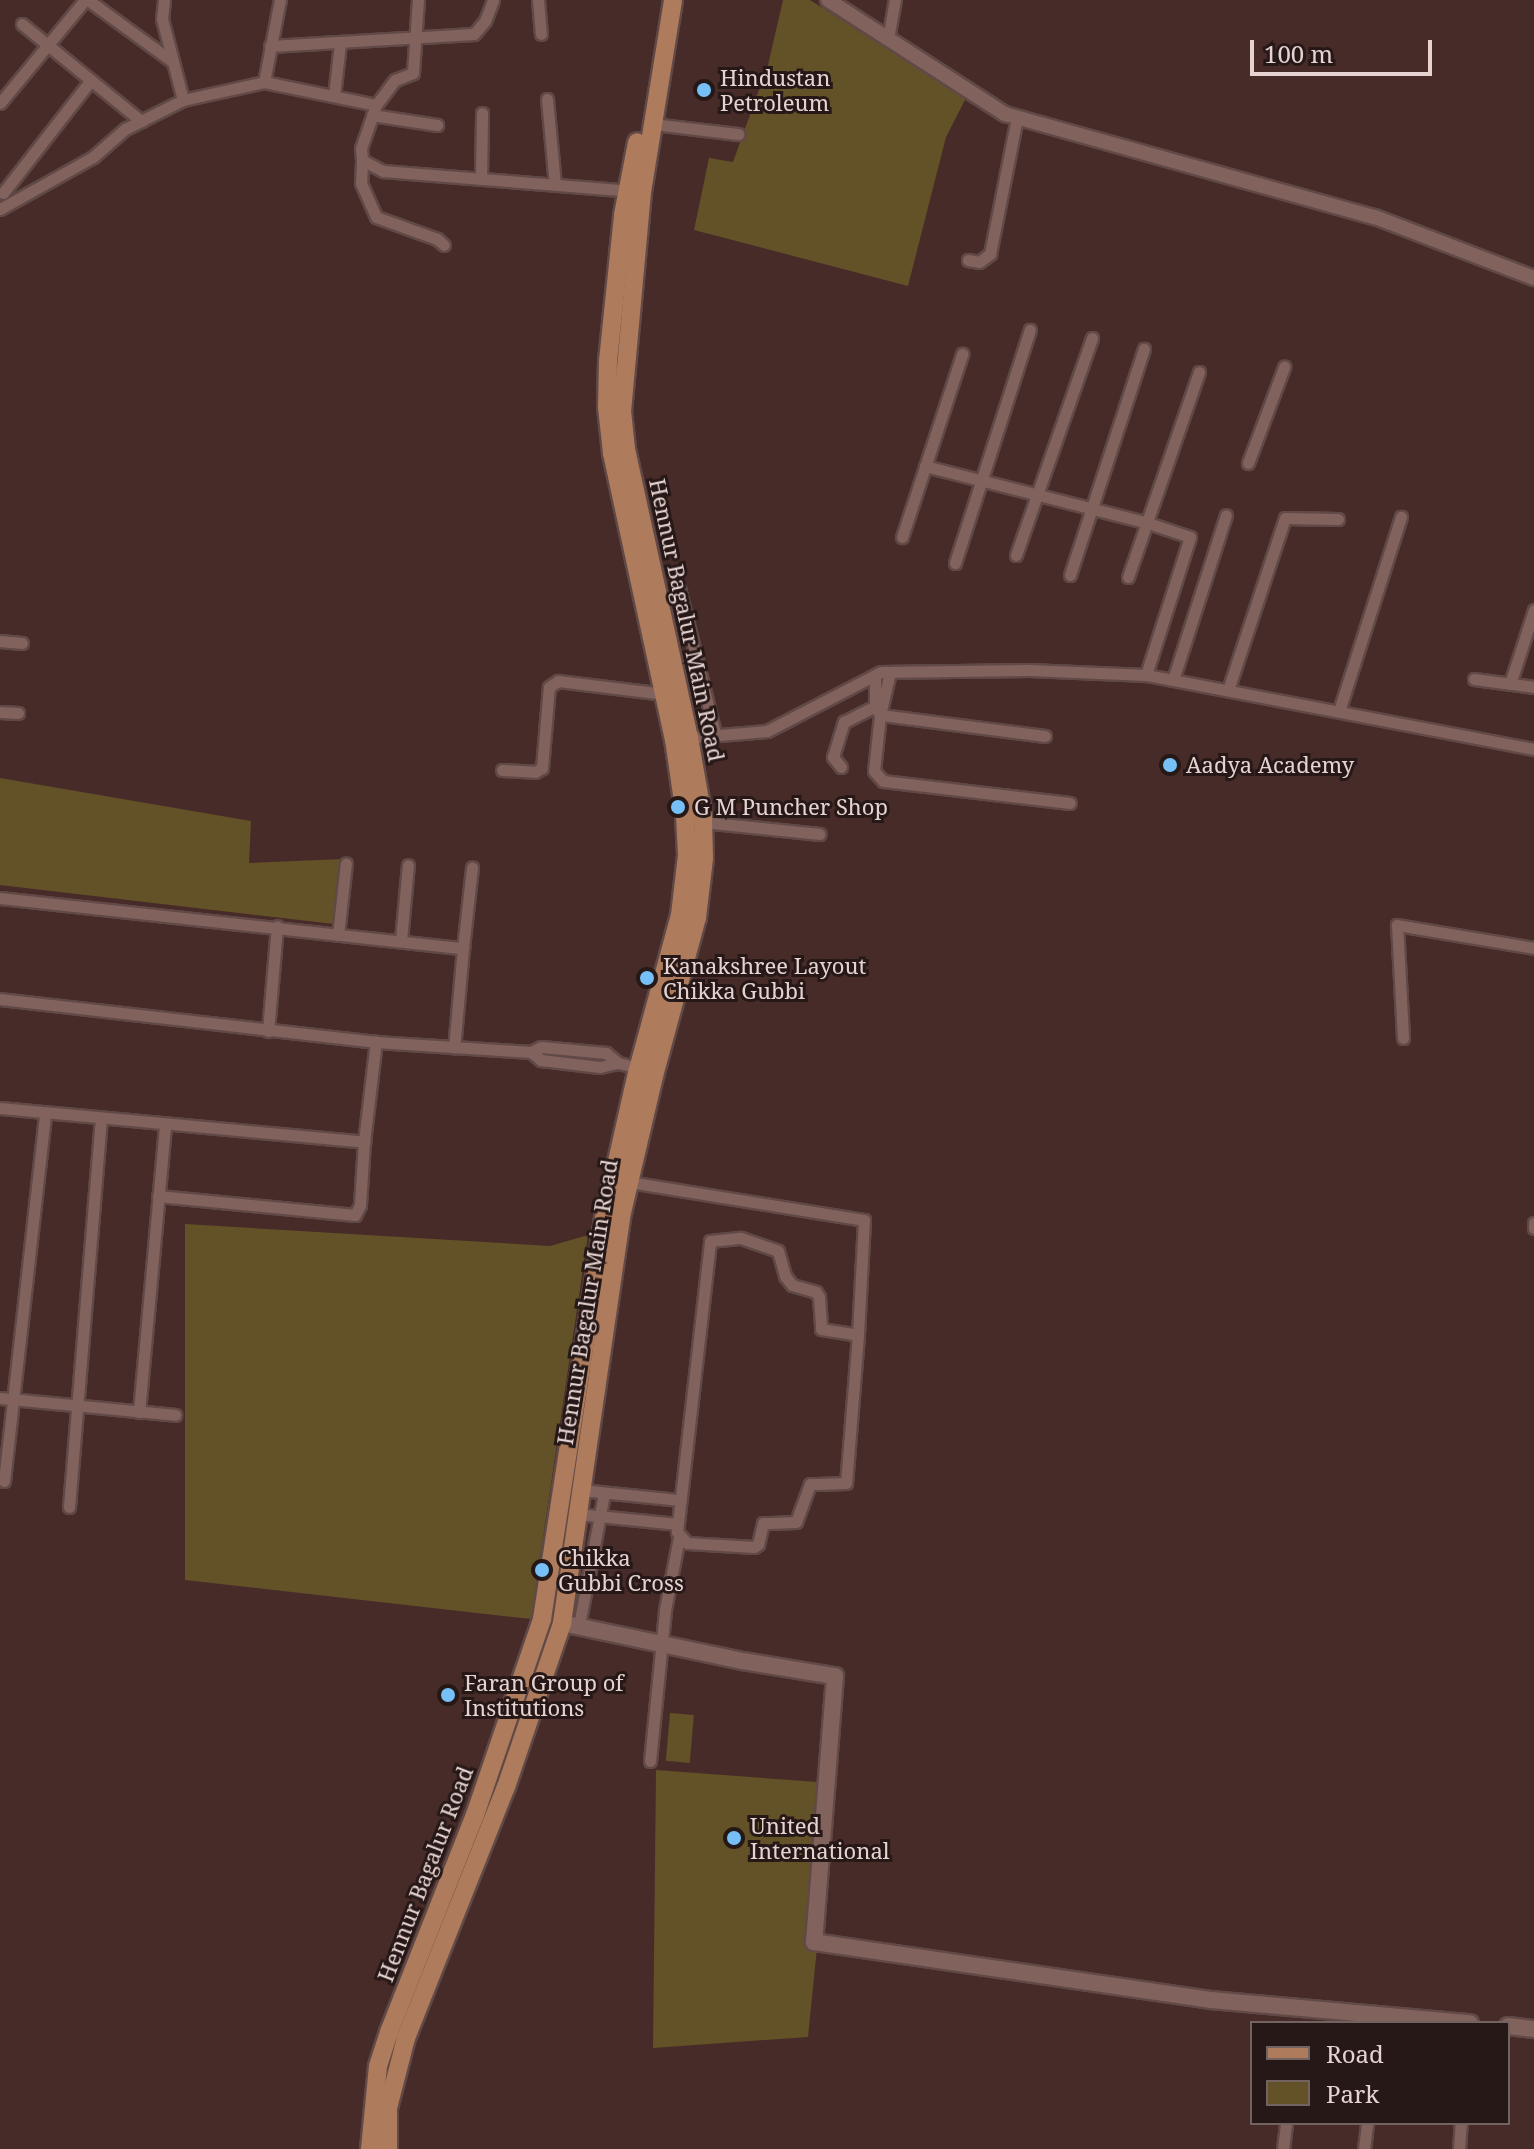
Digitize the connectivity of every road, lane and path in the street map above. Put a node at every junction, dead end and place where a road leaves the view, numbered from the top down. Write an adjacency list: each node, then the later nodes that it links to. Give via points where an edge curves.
1 (86, 0): 16 (street); 18 (street)
2 (164, 0): 18 (street, via 162,19)
3 (280, 0): 17 (street)
4 (418, 0): 13 (street)
5 (493, 0): 13 (street, via 474,34)
6 (538, 0): 12 (street)
7 (662, 0): 21 (main road, Hennur Bagalur Main Road)
8 (673, 0): 21 (main road, Hennur Bagalur Main Road)
9 (828, 0): 14 (street)
10 (895, 0): 14 (street)
11 (22, 24): 16 (street)
12 (541, 34)
13 (415, 39): 15 (street); 26 (street, via 413,73 395,80)
14 (888, 39): 28 (street)
15 (340, 43): 17 (street); 22 (street)
16 (47, 45): 19 (street); 25 (street)
17 (270, 46): 20 (street)
18 (173, 62): 24 (street)
19 (91, 80): 29 (street); 37 (street)
20 (264, 82): 22 (street); 24 (street)
21 (653, 88): 30 (main road, Hennur Bagalur Main Road); 36 (main road, Hennur Bagalur Main Road)
22 (334, 96): 26 (street)
23 (547, 99): 35 (street)
24 (183, 100): 29 (street)
25 (0, 103)
26 (374, 110): 31 (street); 33 (street)
27 (482, 113): 34 (street)
28 (1017, 118): 40 (street, via 990,254 979,262); 41 (street, via 1375,217)
29 (141, 121): 37 (street, via 93,157)
30 (653, 124): 32 (street); 36 (main road, Hennur Bagalur Main Road)
31 (437, 125)
32 (738, 134)
33 (362, 160): 34 (street, via 383,171); 39 (street, via 361,183 376,217)
34 (481, 179): 35 (street)
35 (555, 185): 36 (street)
36 (635, 191): 74 (main road, Hennur Bagalur Main Road, via 608,361 607,407); 81 (main road, Hennur Bagalur Main Road, via 622,412)
37 (6, 195): 38 (street)
38 (0, 209)
39 (444, 245)
40 (968, 260)
41 (1534, 278)
42 (1030, 330): 50 (street)
43 (1092, 338): 51 (street)
44 (1144, 349): 52 (street)
45 (962, 354): 49 (street)
46 (1284, 367): 48 (street)
47 (1199, 372): 56 (street)
48 (1248, 463)
49 (925, 466): 50 (street); 57 (street)
50 (981, 482): 51 (street); 59 (street)
51 (1036, 494): 52 (street); 58 (street)
52 (1093, 508): 56 (street); 60 (street)
53 (1226, 515): 70 (street)
54 (1401, 517): 76 (street)
55 (1338, 519): 73 (street, via 1285,518)
56 (1148, 523): 61 (street); 68 (street, via 1190,537)
57 (902, 537)
58 (1016, 555)
59 (955, 563)
60 (1070, 575)
61 (1128, 577)
62 (679, 588): 79 (street)
63 (1534, 610): 71 (street)
64 (0, 641): 65 (street)
65 (22, 643)
66 (890, 672): 67 (street); 68 (street); 75 (street)
67 (875, 675): 75 (street); 79 (street, via 767,731)
68 (1146, 675): 70 (street)
69 (1474, 679): 71 (street)
70 (1173, 680): 73 (street)
71 (1510, 684): 72 (street)
72 (1534, 687)
73 (1228, 690): 76 (street)
74 (664, 694): 81 (main road, Hennur Bagalur Main Road); 84 (street, via 558,681 549,687 542,768)
75 (877, 711): 80 (street); 83 (street, via 844,722 833,757); 85 (street, via 874,765 883,781)
76 (1339, 711): 82 (street)
77 (0, 712): 78 (street)
78 (18, 713)
79 (715, 734): 81 (street)
80 (1045, 736)
81 (681, 739): 86 (main road, Hennur Bagalur Main Road); 102 (main road, Hennur Bagalur Main Road, via 687,855 680,915)
82 (1534, 749)
83 (841, 767)
84 (502, 770)
85 (1070, 803)
86 (703, 822): 87 (street); 102 (main road, Hennur Bagalur Main Road, via 697,918)
87 (819, 834)
88 (346, 863): 93 (street)
89 (408, 865): 94 (street)
90 (472, 868): 95 (street)
91 (0, 898): 92 (street)
92 (277, 926): 93 (street); 98 (street)
93 (338, 935): 94 (street)
94 (401, 940): 95 (street)
95 (463, 948): 101 (street)
96 (1534, 948): 99 (street, via 1397,925)
97 (0, 999): 98 (street)
98 (268, 1031): 100 (street)
99 (1403, 1038)
100 (376, 1042): 101 (street); 107 (street)
101 (454, 1048): 102 (street, via 531,1052 541,1060 600,1067 618,1063)
102 (646, 1070): 108 (main road, Hennur Bagalur Main Road); 124 (main road, Hennur Bagalur Main Road, via 604,1219)
103 (0, 1108): 104 (street)
104 (45, 1113): 105 (street); 111 (street)
105 (101, 1119): 106 (street); 112 (street)
106 (165, 1125): 107 (street); 109 (street)
107 (364, 1142): 109 (street, via 355,1215)
108 (629, 1182): 110 (street, via 864,1220); 116 (main road, Hennur Bagalur Main Road)
109 (158, 1196): 113 (street)
110 (858, 1335): 118 (street, via 821,1329 816,1292 792,1285 778,1251 741,1238 710,1241); 123 (street, via 846,1483 810,1484 796,1522 763,1523 754,1547 687,1543)
111 (6, 1399): 112 (street); 115 (street)
112 (77, 1405): 113 (street); 119 (street)
113 (139, 1412): 114 (street)
114 (175, 1415)
115 (4, 1481)
116 (581, 1490): 117 (street); 120 (main road, Hennur Bagalur Main Road)
117 (604, 1494): 118 (street); 121 (street)
118 (680, 1500): 122 (street)
119 (69, 1507)
120 (578, 1514): 121 (street); 125 (main road, Hennur Bagalur Main Road)
121 (599, 1517): 122 (street); 125 (street)
122 (678, 1524): 123 (street)
123 (679, 1537): 126 (street)
124 (542, 1619): 125 (street); 135 (main road, Hennur Bagalur Road, via 475,1815 382,2055)
125 (570, 1624): 126 (main road); 136 (main road, Hennur Bagalur Road, via 406,2038 388,2108)
126 (661, 1643): 127 (street); 128 (main road, via 835,1676 814,1942 1137,1991)
127 (650, 1761)
128 (1378, 2018): 129 (main road)
129 (1433, 2021)
130 (1510, 2026): 131 (main road)
131 (1534, 2029)
132 (1286, 2125): 137 (street)
133 (1367, 2125): 138 (street)
134 (1461, 2125): 139 (street)
135 (370, 2149)
136 (388, 2149)
137 (1283, 2149)
138 (1364, 2149)
139 (1459, 2149)

